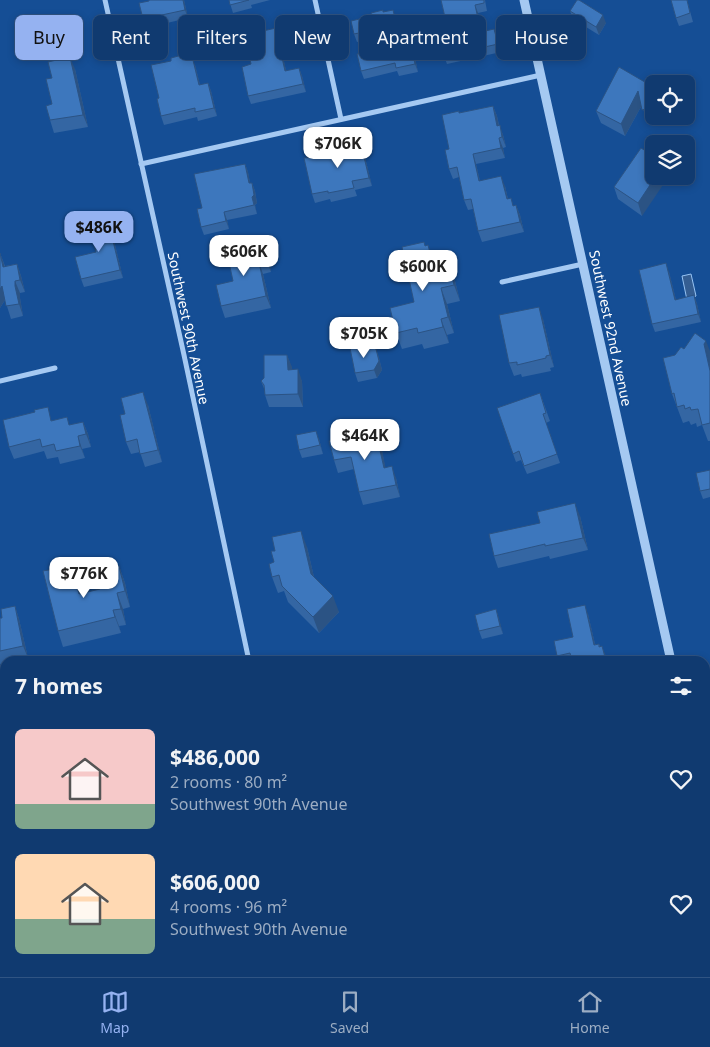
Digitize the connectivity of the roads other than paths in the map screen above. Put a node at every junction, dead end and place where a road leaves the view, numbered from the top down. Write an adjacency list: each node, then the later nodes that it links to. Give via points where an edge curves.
1 (104, 0): 6 (street, Southwest 90th Avenue)
2 (315, 0): 5 (street)
3 (524, 0): 4 (street, Southwest 92nd Avenue)
4 (541, 75): 5 (street); 7 (street, Southwest 92nd Avenue)
5 (341, 119): 6 (street)
6 (141, 164): 11 (street, Southwest 90th Avenue)
7 (583, 264): 8 (street); 12 (street, Southwest 92nd Avenue)
8 (502, 282)
9 (54, 368): 10 (street)
10 (0, 381)
11 (248, 656)
12 (671, 656)

